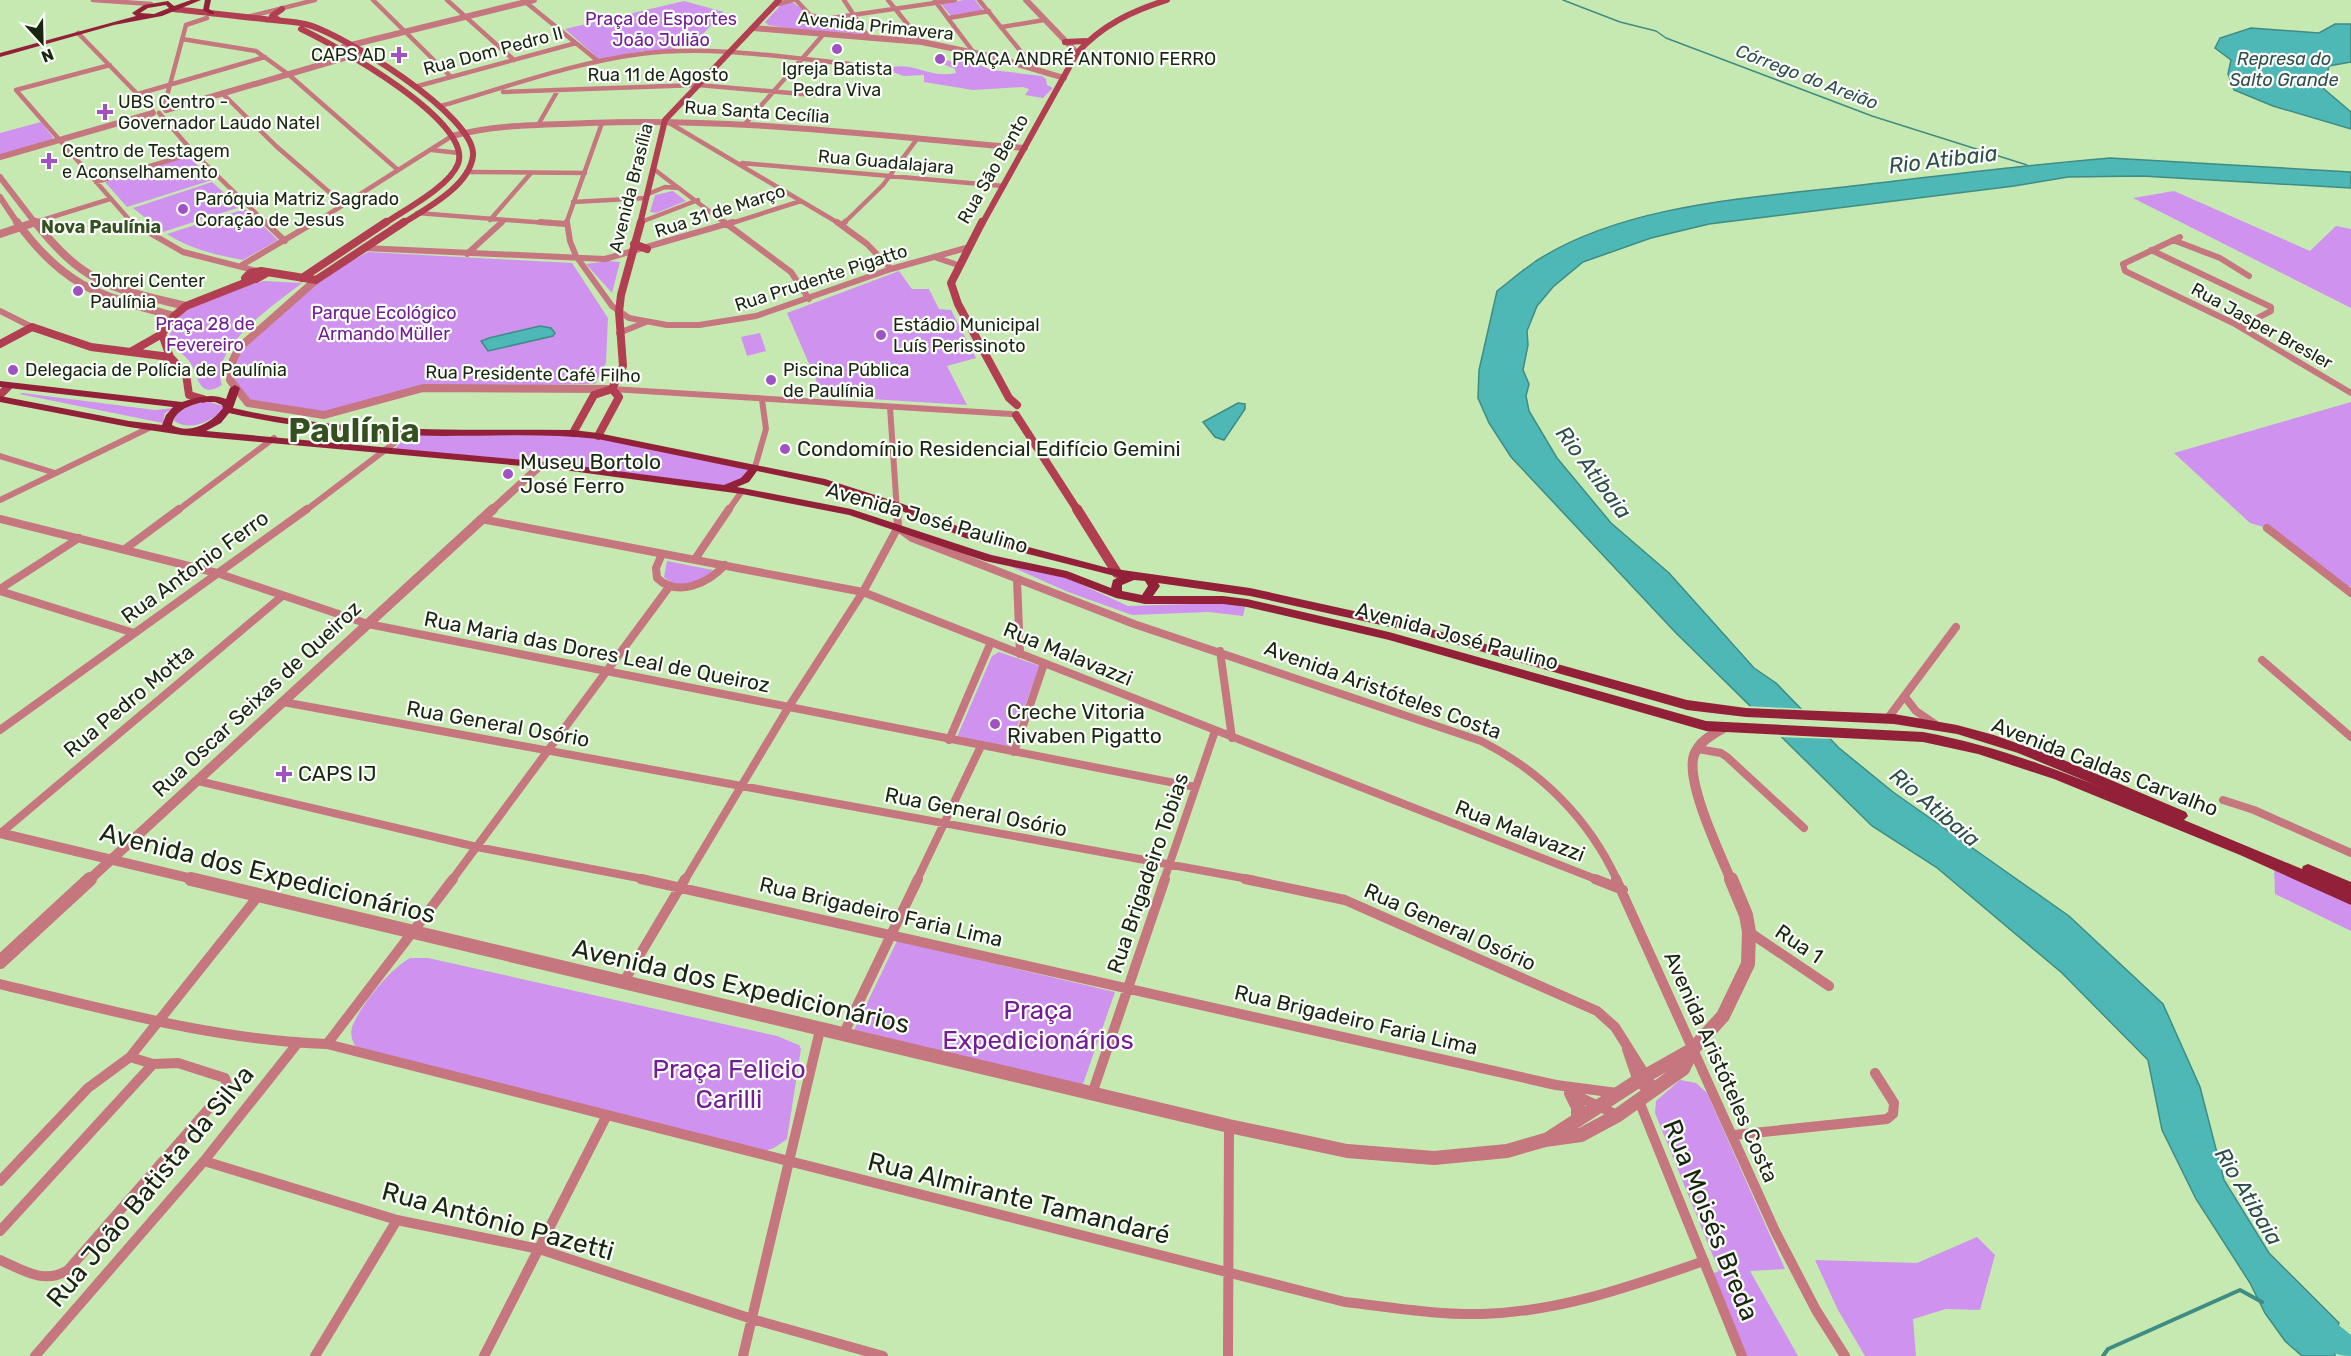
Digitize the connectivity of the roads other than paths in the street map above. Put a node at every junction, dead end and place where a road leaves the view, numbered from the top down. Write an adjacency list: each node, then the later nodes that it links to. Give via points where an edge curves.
1 (93, 0): 18 (street)
2 (170, 0): 21 (main road)
3 (198, 0): 22 (main road)
4 (208, 0): 28 (main road, via 206,10)
5 (315, 0): 19 (street)
6 (373, 0): 41 (street)
7 (447, 0): 33 (street)
8 (534, 0): 16 (street)
9 (795, 0): 17 (street); 31 (street, via 818,18)
10 (844, 0): 31 (street)
11 (888, 0): 25 (street)
12 (955, 0): 20 (street)
13 (979, 0): 26 (street)
14 (1026, 0): 36 (street)
15 (1166, 0): 49 (main road, Rua São Bento, via 1111,21)
16 (524, 1): 33 (street); 52 (street)
17 (776, 1): 39 (main road, Avenida Brasília)
18 (130, 2): 21 (street); 24 (street)
19 (300, 2): 23 (street)
20 (935, 2): 25 (street); 34 (street)
21 (154, 4): 22 (main road, via 168,3); 24 (main road)
22 (173, 8): 27 (main road); 28 (main road)
23 (282, 9): 32 (street); 37 (main road, via 272,16)
24 (137, 10): 30 (main road, via 137,15); 58 (main road)
25 (895, 10): 31 (street); 44 (street)
26 (989, 11): 34 (street); 38 (street)
27 (158, 15): 28 (main road); 30 (main road)
28 (210, 15): 29 (main road); 35 (main road); 47 (street, via 189,23)
29 (235, 15): 32 (main road); 35 (main road)
30 (145, 16): 42 (main road)
31 (856, 16): 46 (street)
32 (247, 17): 35 (main road); 37 (main road)
33 (465, 17): 41 (street); 66 (street)
34 (949, 18): 53 (street)
35 (225, 20): 43 (main road, via 298,28)
36 (1044, 20): 38 (street); 51 (street)
37 (279, 21): 40 (main road)
38 (1002, 27): 62 (street)
39 (753, 28): 45 (street, Avenida Primavera); 57 (main road, Avenida Brasília)
40 (324, 31): 43 (main road); 54 (main road)
41 (404, 32): 54 (street); 75 (street)
42 (78, 33): 58 (main road); 70 (street)
43 (312, 34): 56 (main road)
44 (915, 34): 48 (street); 50 (street)
45 (822, 36): 46 (street, Avenida Primavera); 65 (street)
46 (869, 38): 48 (street, Avenida Primavera)
47 (182, 39): 63 (street, via 237,46); 77 (street)
48 (900, 40): 50 (street, Avenida Primavera)
49 (1086, 41): 51 (main road); 61 (main road, Rua São Bento)
50 (922, 42): 55 (street, Avenida Primavera)
51 (1065, 42): 61 (street)
52 (576, 43): 66 (street, Rua Dom Pedro II); 67 (street)
53 (966, 43): 55 (street); 60 (street)
54 (349, 45): 56 (street); 59 (main road)
55 (953, 48): 60 (street, Avenida Primavera)
56 (341, 51): 64 (main road)
57 (730, 52): 65 (street); 67 (street, via 643,54); 78 (main road, Avenida Brasília)
58 (0, 53)
59 (362, 53): 64 (street); 72 (main road)
60 (974, 53): 68 (street, Avenida Primavera)
61 (1077, 53): 76 (main road, Rua São Bento)
62 (1026, 56): 68 (street); 71 (street)
63 (265, 57): 73 (street); 77 (street)
64 (351, 57): 73 (street); 74 (main road)
65 (802, 59): 69 (street); 82 (street)
66 (514, 60): 75 (street, Rua Dom Pedro II)
67 (598, 62): 81 (street)
68 (1011, 62): 71 (street, Avenida Primavera)
69 (850, 64)
70 (110, 65): 84 (street); 97 (street, via 16,90)
71 (1035, 69): 76 (street, Avenida Primavera)
72 (392, 70): 74 (main road); 79 (main road)
73 (288, 74): 83 (street); 105 (street)
74 (379, 75): 87 (main road)
75 (451, 77): 79 (street, Rua Dom Pedro II)
76 (1064, 78): 98 (main road, Rua São Bento)
77 (170, 84): 84 (street); 89 (street)
78 (698, 85): 80 (street, Rua 11 de Agosto); 82 (street, Rua 11 de Agosto); 90 (main road, Avenida Brasília)
79 (418, 86): 85 (main road)
80 (558, 90): 81 (street, Rua 11 de Agosto); 93 (street)
81 (492, 92): 88 (street)
82 (774, 92): 86 (street, Rua 11 de Agosto); 92 (street)
83 (222, 93): 89 (street); 124 (street)
84 (138, 94): 89 (street)
85 (429, 95): 87 (main road); 88 (main road)
86 (825, 96)
87 (416, 99): 95 (main road)
88 (441, 106): 94 (main road)
89 (158, 110): 97 (street); 100 (street)
90 (664, 120): 91 (street, Rua Santa Cecília); 92 (street, Rua Santa Cecília); 103 (street); 106 (main road, Avenida Brasília)
91 (602, 123): 93 (street, Rua Santa Cecília); 110 (street)
92 (745, 124): 96 (street, Rua Santa Cecília)
93 (538, 125): 94 (street, Rua Santa Cecília)
94 (465, 132): 95 (street, Rua Santa Cecília); 107 (main road, via 474,152)
95 (452, 136): 99 (street); 101 (main road)
96 (917, 139): 98 (street, Rua Santa Cecília); 112 (street)
97 (61, 140): 102 (street); 113 (street)
98 (1025, 148): 114 (main road, Rua São Bento)
99 (428, 151): 101 (street); 105 (street)
100 (194, 153): 113 (street); 141 (street)
101 (459, 153): 116 (main road, via 452,173)
102 (0, 157)
103 (738, 163): 104 (street, Rua Guadalajara); 108 (street)
104 (767, 165): 108 (street); 112 (street, Rua Guadalajara)
105 (398, 170): 124 (street)
106 (655, 170): 115 (street); 118 (main road, Avenida Brasília)
107 (466, 172): 109 (street); 117 (main road)
108 (753, 172): 122 (street)
109 (531, 173): 110 (street); 126 (street)
110 (585, 173): 123 (street)
111 (0, 177): 128 (street)
112 (890, 177): 114 (street, Rua Guadalajara); 134 (street)
113 (96, 182): 120 (street)
114 (1004, 186): 145 (main road, Rua São Bento)
115 (681, 188): 118 (street, via 665,187); 121 (street)
116 (434, 190): 117 (main road); 129 (main road)
117 (446, 192): 125 (main road)
118 (647, 196): 123 (street); 130 (main road, Avenida Brasília)
119 (0, 197): 135 (street)
120 (109, 198): 128 (street); 151 (street, via 132,223 183,252)
121 (698, 200): 130 (street); 133 (street)
122 (801, 201): 133 (street, Rua 31 de Março); 134 (street)
123 (573, 202): 132 (street)
124 (343, 204): 141 (street)
125 (417, 213): 126 (street); 131 (main road)
126 (490, 220): 127 (street)
127 (504, 220): 132 (street); 147 (street)
128 (35, 221): 135 (street); 159 (street, via 88,276 118,289)
129 (387, 222): 131 (main road, via 391,226); 137 (main road)
130 (641, 222): 142 (main road, Avenida Brasília)
131 (401, 224): 138 (main road)
132 (566, 224): 150 (street)
133 (729, 224): 144 (street, Rua 31 de Março); 158 (street, via 791,272)
134 (842, 225): 153 (street)
135 (19, 226): 136 (street); 162 (street, via 74,282)
136 (0, 232)
137 (372, 232): 138 (main road, via 382,231); 156 (main road)
138 (383, 236): 143 (main road)
139 (2180, 237): 140 (street)
140 (2174, 240): 146 (street); 155 (street, via 2220,258)
141 (285, 241): 151 (street)
142 (634, 244): 144 (main road); 148 (main road, Avenida Brasília)
143 (364, 248): 147 (street, Rua 31 de Março); 157 (main road)
144 (647, 249): 148 (street, Rua 31 de Março)
145 (966, 249): 149 (street, Rua Prudente Pigatto); 152 (main road, Rua São Bento)
146 (2151, 250): 165 (street, Rua Jasper Bresler, via 2123,264 2125,271); 165 (street, via 2271,307 2271,311)
147 (467, 254): 150 (street, Rua 31 de Março)
148 (632, 254): 150 (street, Rua 31 de Março); 161 (main road, Avenida Brasília)
149 (933, 258): 152 (street, Rua Prudente Pigatto); 153 (street, Rua Prudente Pigatto)
150 (576, 260): 161 (street)
151 (242, 265): 154 (street); 154 (street)
152 (958, 265): 181 (main road, Rua São Bento, via 951,284 953,293)
153 (891, 269): 158 (street, Rua Prudente Pigatto)
154 (254, 275): 156 (main road); 159 (main road)
155 (2249, 276)
156 (302, 278): 157 (main road)
157 (316, 280): 172 (street, via 239,348 230,370)
158 (809, 299): 163 (street, Rua Prudente Pigatto, via 740,322 702,326)
159 (186, 306): 162 (main road)
160 (0, 311): 164 (street)
161 (619, 312): 163 (street, Rua Prudente Pigatto); 166 (main road, Avenida Brasília)
162 (174, 316): 167 (main road)
163 (645, 322): 166 (street, Rua Prudente Pigatto)
164 (32, 327): 168 (main road); 169 (main road, via 91,346)
165 (2240, 327): 174 (street, Rua Jasper Bresler)
166 (620, 333): 173 (main road, Avenida Brasília, via 623,366)
167 (162, 334): 169 (main road); 170 (main road)
168 (0, 344)
169 (129, 352): 170 (main road)
170 (170, 357): 176 (main road, via 186,374 189,395)
171 (4, 385): 175 (main road); 178 (main road)
172 (235, 388): 173 (street, Rua Presidente Café Filho, via 248,403 261,407 324,415 423,388); 180 (main road)
173 (612, 389): 177 (street, Rua Presidente Café Filho); 186 (main road, via 594,395); 187 (main road, Avenida Brasília, via 619,397)
174 (2351, 393)
175 (0, 397): 182 (main road)
176 (203, 399): 178 (main road); 180 (main road, Avenida José Paulino, via 222,400)
177 (762, 400): 179 (street, Rua Presidente Café Filho); 192 (street, via 766,429)
178 (183, 405): 183 (main road, via 170,415 167,426)
179 (890, 407): 181 (street, Rua Presidente Café Filho, via 987,414); 197 (street)
180 (228, 409): 184 (main road, Avenida José Paulino, via 280,421); 185 (main road, via 218,421)
181 (1013, 409): 210 (main road, Rua São Bento)
182 (151, 428): 183 (main road); 193 (street)
183 (171, 429): 185 (main road, Avenida José Paulino)
184 (410, 431): 186 (main road, Avenida José Paulino); 189 (street, Rua Antonio Ferro)
185 (188, 432): 188 (main road, Avenida José Paulino)
186 (573, 433): 187 (main road, Avenida José Paulino)
187 (598, 436): 192 (main road, Avenida José Paulino)
188 (274, 438): 189 (main road, Avenida José Paulino); 203 (street)
189 (390, 449): 191 (main road, Avenida José Paulino); 207 (street, Rua Antonio Ferro)
190 (0, 456): 193 (street)
191 (541, 465): 194 (main road, Avenida José Paulino); 199 (street, Rua Oscar Seixas de Queiroz)
192 (755, 467): 194 (main road, via 745,480); 197 (main road, Avenida José Paulino, via 825,482)
193 (55, 473): 196 (street)
194 (723, 488): 195 (main road, Avenida José Paulino)
195 (742, 491): 200 (main road, Avenida José Paulino, via 851,512); 205 (street)
196 (0, 500)
197 (898, 506): 200 (street); 210 (main road, Avenida José Paulino, via 969,535)
198 (0, 519): 202 (street, Rua Maria das Dores Leal de Queiroz)
199 (481, 519): 204 (street, Rua Malavazzi); 217 (street, Rua Oscar Seixas de Queiroz)
200 (898, 527): 209 (street, Avenida Aristóteles Costa, via 912,538); 210 (main road, Avenida José Paulino, via 989,558); 213 (street)
201 (2267, 528): 214 (street)
202 (79, 538): 203 (street, Rua Maria das Dores Leal de Queiroz); 212 (street)
203 (125, 549): 207 (street, Rua Maria das Dores Leal de Queiroz)
204 (662, 554): 205 (street, Rua Malavazzi); 211 (street, via 657,562 657,580)
205 (694, 559): 206 (street, Rua Malavazzi)
206 (725, 565): 211 (street, via 706,583); 213 (street, Rua Malavazzi)
207 (217, 573): 215 (street, Rua Maria das Dores Leal de Queiroz); 219 (street, Rua Antonio Ferro)
208 (1149, 578): 210 (main road, Avenida José Paulino, via 1134,576); 216 (main road, via 1154,586); 229 (main road, Avenida José Paulino, via 1250,592 1413,628 1687,705 1750,714)
209 (1017, 580): 221 (street, Avenida Aristóteles Costa); 222 (street)
210 (1117, 583): 216 (main road, Avenida José Paulino)
211 (669, 587): 225 (street)
212 (0, 590): 219 (street)
213 (863, 592): 220 (street, Rua Malavazzi); 228 (street)
214 (2351, 593)
215 (281, 597): 217 (street, Rua Maria das Dores Leal de Queiroz); 249 (street, Rua Pedro Motta)
216 (1145, 600): 232 (main road, Avenida José Paulino, via 1247,603 1389,636 1681,720)
217 (368, 624): 225 (street, Rua Maria das Dores Leal de Queiroz); 227 (street, Rua Oscar Seixas de Queiroz)
218 (1956, 627): 226 (street)
219 (134, 633): 233 (street, Rua Antonio Ferro)
220 (991, 642): 222 (street, Rua Malavazzi); 238 (street)
221 (1220, 651): 237 (street); 256 (street, Avenida Aristóteles Costa, via 1506,752 1531,769 1588,827)
222 (1020, 654): 224 (street, Rua Malavazzi)
223 (2262, 660): 236 (street)
224 (1044, 664): 235 (street, Rua Malavazzi); 242 (street)
225 (606, 670): 228 (street, Rua Maria das Dores Leal de Queiroz); 241 (street)
226 (1905, 697): 230 (street); 231 (street, via 1916,711)
227 (283, 702): 241 (street, Rua General Osório); 243 (street, Rua Oscar Seixas de Queiroz)
228 (788, 708): 238 (street, Rua Maria das Dores Leal de Queiroz); 244 (street)
229 (1837, 716): 230 (main road, Avenida Caldas Carvalho)
230 (1888, 718): 231 (main road, Avenida Caldas Carvalho)
231 (1936, 725): 255 (main road, Avenida Caldas Carvalho, via 2013,748)
232 (1725, 727): 234 (main road, Avenida José Paulino); 240 (street, via 1706,738)
233 (0, 729)
234 (1756, 729): 258 (main road, Avenida Caldas Carvalho, via 1923,737 1959,743 2021,762 2274,862)
235 (1215, 731): 237 (street, Rua Malavazzi); 245 (street, Rua Brigadeiro Tobias)
236 (2351, 737)
237 (1232, 738): 256 (street, Rua Malavazzi)
238 (949, 740): 239 (street, Rua Maria das Dores Leal de Queiroz)
239 (981, 746): 242 (street, Rua Maria das Dores Leal de Queiroz); 247 (street)
240 (1698, 749): 248 (street, via 1727,757); 259 (street, via 1692,771 1698,793 1746,915)
241 (547, 751): 244 (street, Rua General Osório); 250 (street)
242 (1014, 752): 245 (street, Rua Maria das Dores Leal de Queiroz)
243 (198, 780): 250 (street, Rua Brigadeiro Faria Lima); 252 (street, Rua Oscar Seixas de Queiroz)
244 (741, 786): 247 (street, Rua General Osório); 254 (street)
245 (1196, 787): 253 (street, Rua Brigadeiro Tobias)
246 (2223, 800): 251 (street)
247 (944, 824): 253 (street, Rua General Osório); 261 (street)
248 (1804, 828)
249 (0, 833): 252 (street, Avenida dos Expedicionários)
250 (477, 847): 254 (street, Rua Brigadeiro Faria Lima); 260 (street)
251 (2351, 853)
252 (111, 860): 257 (street, Avenida dos Expedicionários); 262 (street, Rua Oscar Seixas de Queiroz)
253 (1169, 866): 265 (street, Rua Brigadeiro Tobias); 276 (street, Rua General Osório, via 1345,900 1597,1011 1615,1028 1628,1060)
254 (683, 886): 261 (street, Rua Brigadeiro Faria Lima); 263 (street)
255 (2351, 888)
256 (1623, 890): 272 (street, Avenida Aristóteles Costa)
257 (259, 896): 260 (street, Avenida dos Expedicionários); 267 (street)
258 (2351, 899)
259 (1749, 932): 266 (street, Rua 1); 272 (street, via 1748,964 1724,1016)
260 (413, 933): 263 (street, Avenida dos Expedicionários); 271 (street)
261 (892, 933): 265 (street, Rua Brigadeiro Faria Lima); 269 (street)
262 (0, 962)
263 (623, 983): 268 (street, Avenida dos Expedicionários)
264 (0, 984): 267 (street, Rua Almirante Tamandaré)
265 (1128, 986): 277 (street, Rua Brigadeiro Faria Lima); 279 (street, Rua Brigadeiro Tobias)
266 (1829, 986)
267 (157, 1020): 270 (street, Rua Almirante Tamandaré); 273 (street)
268 (820, 1030): 269 (street, Avenida dos Expedicionários); 290 (street)
269 (843, 1035): 279 (street, Avenida dos Expedicionários)
270 (297, 1044): 271 (street, Rua Almirante Tamandaré); 289 (street, Rua João Batista da Silva)
271 (327, 1044): 284 (street, Rua Almirante Tamandaré)
272 (1694, 1049): 276 (street, Avenida dos Expedicionários); 281 (street, Avenida dos Expedicionários, via 1683,1069); 287 (street, Avenida Aristóteles Costa)
273 (130, 1057): 274 (street); 291 (street, via 88,1088)
274 (153, 1064): 293 (street); 295 (street, via 178,1063 225,1078 227,1083 58,1279 47,1280)
275 (1875, 1073): 287 (street, via 1894,1103 1893,1114 1887,1119)
276 (1643, 1078): 280 (street, Avenida dos Expedicionários); 281 (street); 281 (street, Rua General Osório)
277 (1556, 1085): 278 (street, Rua Brigadeiro Faria Lima); 280 (street, Rua Brigadeiro Faria Lima)
278 (1571, 1093): 282 (street, Rua Brigadeiro Faria Lima); 285 (street)
279 (1092, 1094): 286 (street, Avenida dos Expedicionários)
280 (1618, 1094): 282 (street, Avenida dos Expedicionários)
281 (1648, 1094): 283 (street, Avenida dos Expedicionários); 296 (street, Rua Moisés Breda)
282 (1598, 1107): 283 (street, Rua Brigadeiro Faria Lima); 285 (street, Avenida dos Expedicionários)
283 (1618, 1115): 288 (street, Avenida dos Expedicionários, via 1581,1135)
284 (606, 1117): 290 (street, Rua Almirante Tamandaré); 294 (street)
285 (1578, 1118): 288 (street, Avenida dos Expedicionários)
286 (1229, 1126): 288 (street, Avenida dos Expedicionários, via 1347,1151 1434,1158 1507,1152); 297 (street)
287 (1734, 1135): 306 (street, Avenida Aristóteles Costa, via 1775,1231)
288 (1545, 1140)
289 (204, 1161): 292 (street, Rua Antônio Pazetti); 299 (street, Rua João Batista da Silva)
290 (788, 1163): 297 (street, Rua Almirante Tamandaré); 298 (street)
291 (0, 1181)
292 (397, 1220): 294 (street, Rua Antônio Pazetti); 300 (street)
293 (0, 1231)
294 (539, 1249): 298 (street, Rua Antônio Pazetti); 301 (street)
295 (0, 1260)
296 (1704, 1261): 297 (street, Rua Almirante Tamandaré, via 1622,1290 1573,1302 1482,1314 1345,1302); 305 (street, Rua Moisés Breda)
297 (1228, 1275): 304 (street)
298 (752, 1319): 302 (street); 303 (street, Rua Antônio Pazetti)
299 (35, 1356)
300 (315, 1356)
301 (484, 1356)
302 (743, 1356)
303 (883, 1356)
304 (1228, 1356)
305 (1742, 1356)
306 (1845, 1356)

